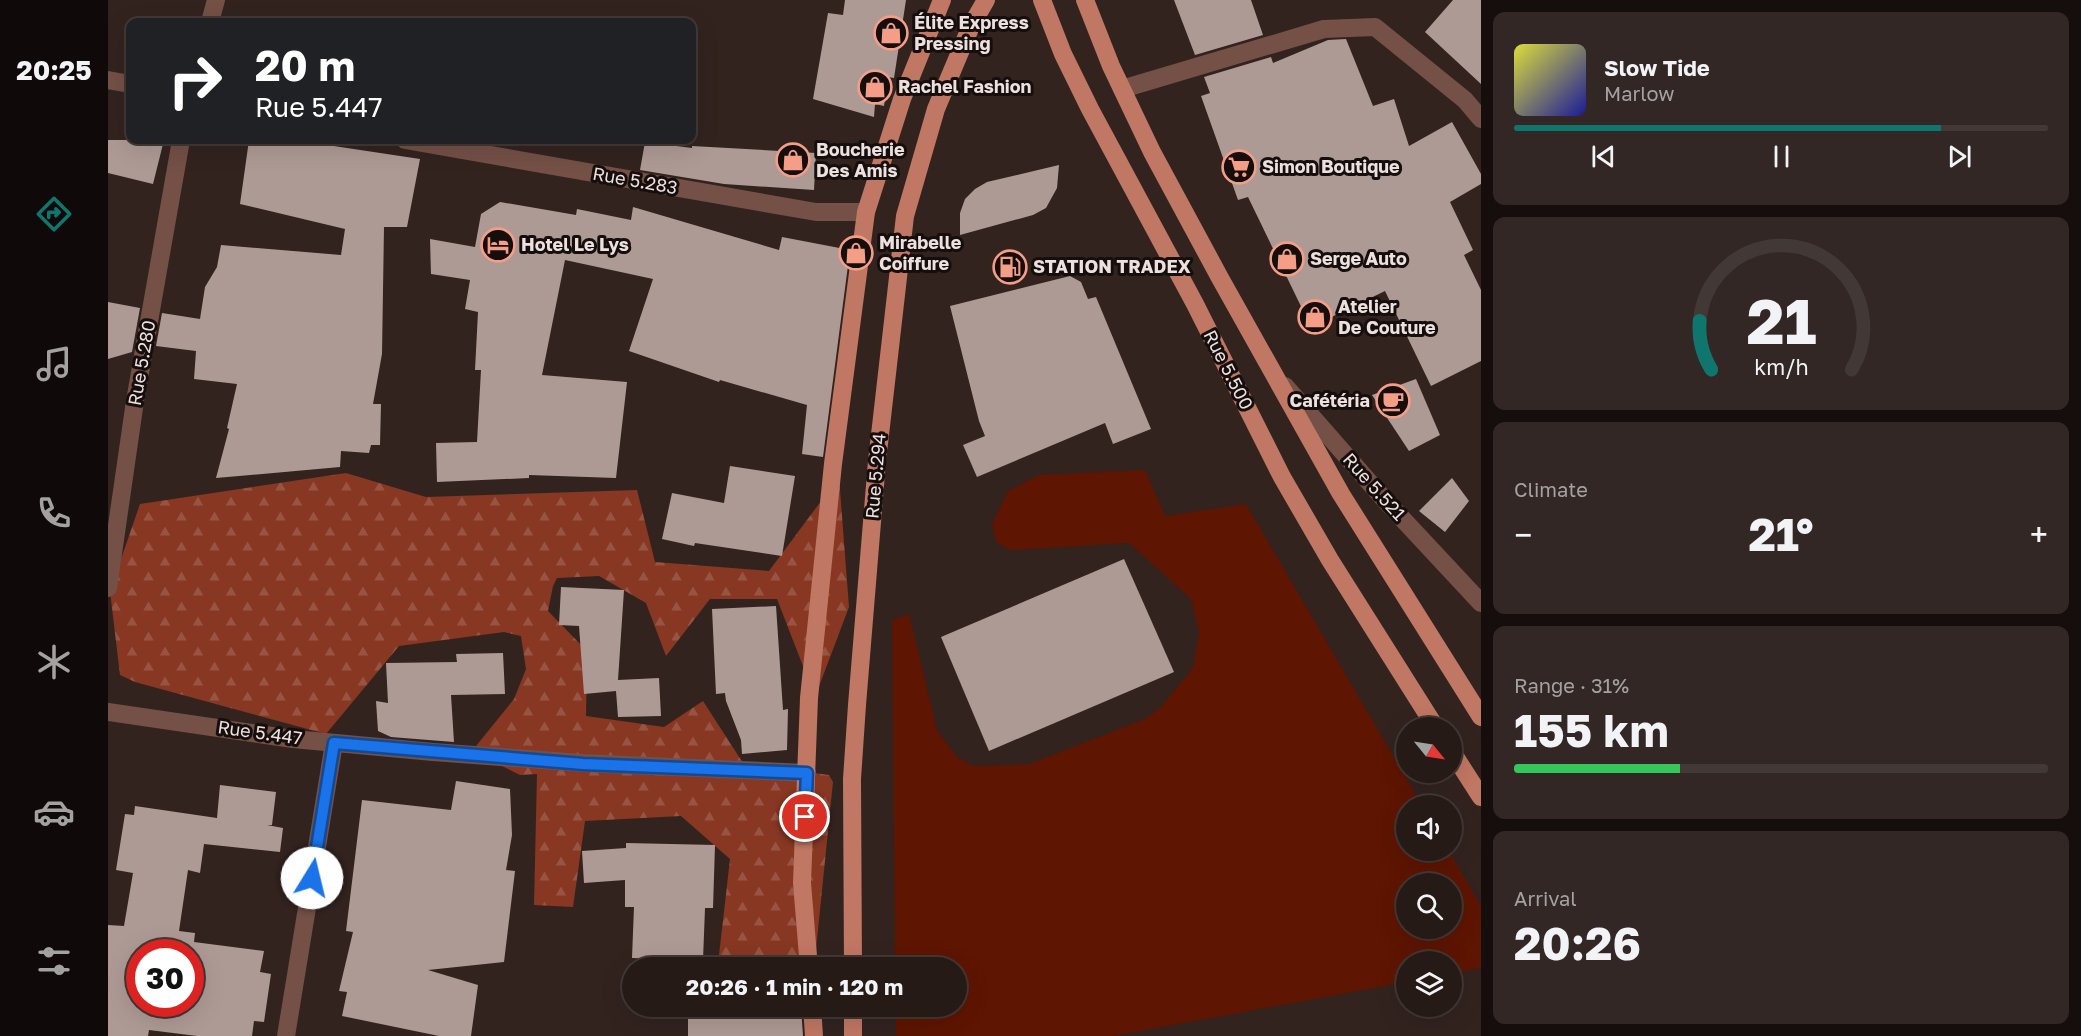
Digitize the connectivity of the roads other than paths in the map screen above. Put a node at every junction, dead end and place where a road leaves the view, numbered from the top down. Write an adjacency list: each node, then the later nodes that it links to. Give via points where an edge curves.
1 (216, 0): 6 (street)
2 (942, 0): 13 (main road, via 902,99)
3 (986, 0): 25 (main road, Rue 5.294, via 936,110 905,216 877,461 856,715 852,779)
4 (1042, 0): 18 (main road, Rue 5.500, via 1090,109 1282,477)
5 (1085, 0): 9 (main road, Rue 5.500)
6 (211, 18)
7 (108, 80): 8 (street)
8 (126, 83)
9 (1122, 88): 10 (street, via 1324,29 1375,27 1465,100); 14 (main road, Rue 5.500, via 1152,152)
10 (1481, 119)
11 (181, 144): 15 (street, Rue 5.280, via 135,401)
12 (428, 144): 13 (street, Rue 5.283, via 816,212)
13 (866, 212): 22 (main road, via 812,663)
14 (1270, 369): 16 (street, Rue 5.521); 19 (main road, Rue 5.500, via 1341,494)
15 (108, 588)
16 (1481, 603)
17 (108, 712): 20 (street, Rue 5.447)
18 (1429, 717)
19 (1481, 717)
20 (334, 743): 22 (street, Rue 5.447, via 583,764); 28 (street)
21 (1462, 768): 23 (main road)
22 (807, 773): 24 (main road, via 802,883)
23 (1481, 797)
24 (808, 957)
25 (853, 957)
26 (813, 1017): 29 (main road)
27 (853, 1017): 30 (main road)
28 (285, 1036)
29 (814, 1036)
30 (853, 1036)

